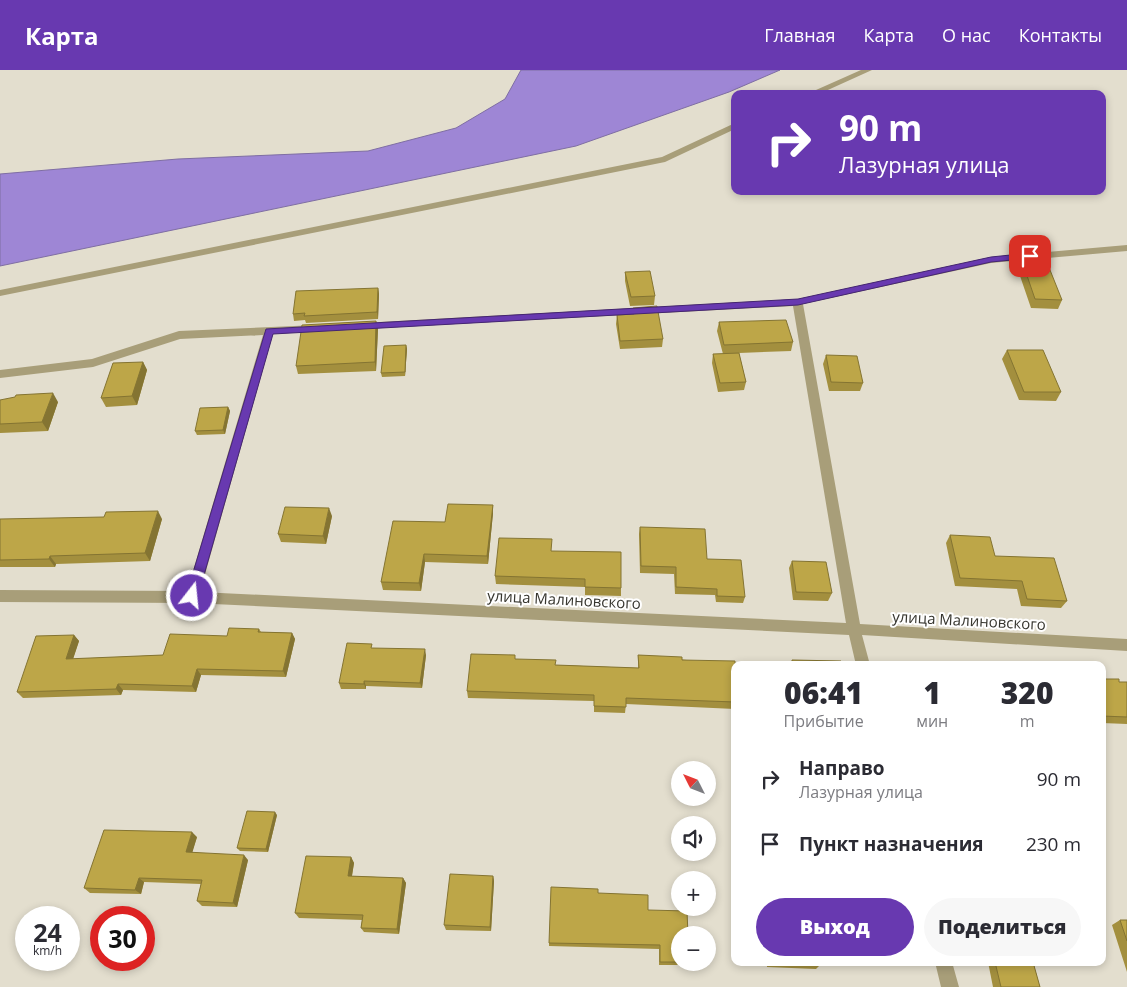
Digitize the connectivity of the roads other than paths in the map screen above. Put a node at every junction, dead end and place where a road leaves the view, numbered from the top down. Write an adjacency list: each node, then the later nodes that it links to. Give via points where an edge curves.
1 (868, 70): 2 (street)
2 (820, 90)
3 (731, 128): 5 (street, via 665,158)
4 (1127, 248): 6 (street, via 991,260)
5 (0, 293)
6 (798, 302): 7 (street); 13 (street)
7 (349, 327)
8 (329, 328): 9 (street)
9 (269, 331): 10 (street, via 179,335 93,363); 12 (street)
10 (0, 374)
11 (0, 596): 12 (street, улица Малиновского)
12 (192, 596): 13 (street, улица Малиновского)
13 (854, 629): 14 (street, улица Малиновского); 15 (street)
14 (1127, 645)
15 (862, 661)
16 (944, 966): 17 (street)
17 (950, 987)

